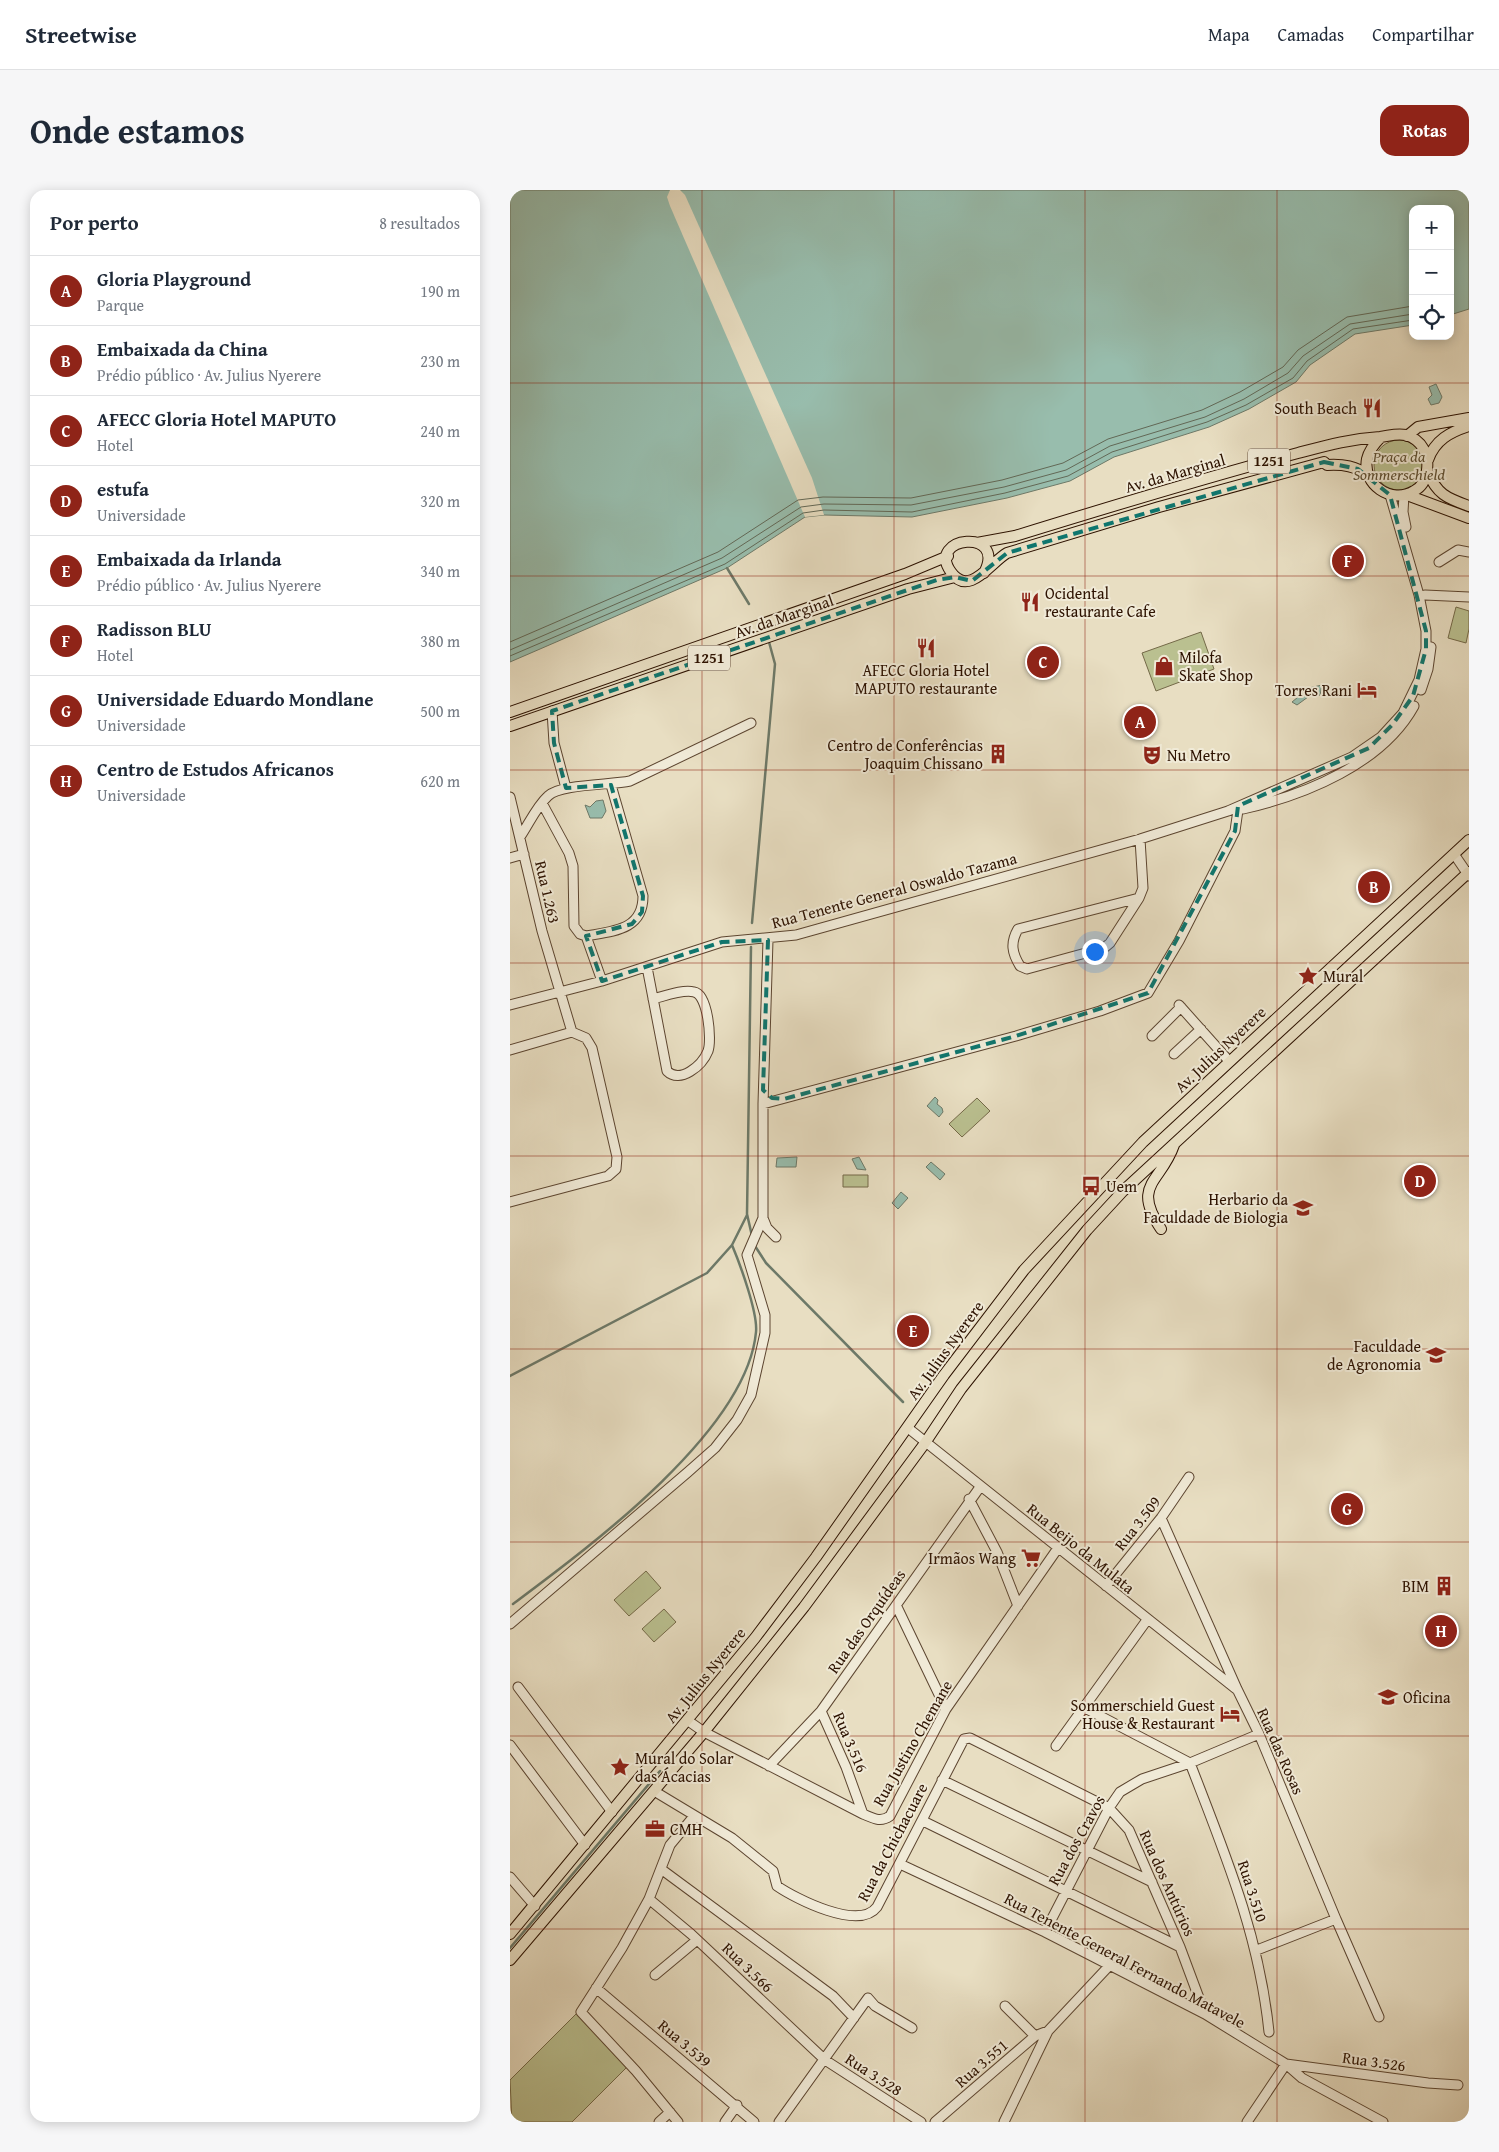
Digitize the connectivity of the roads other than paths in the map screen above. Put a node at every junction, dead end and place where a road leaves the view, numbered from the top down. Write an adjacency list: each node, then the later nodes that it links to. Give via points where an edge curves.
1 (1469, 418): 3 (main road, Av. da Marginal / 1251, via 1418,427)
2 (1469, 426): 5 (main road, via 1449,433 1434,447)
3 (1407, 436): 4 (main road, Av. da Marginal / 1251); 5 (main road, via 1421,445)
4 (1381, 437): 7 (main road, via 1367,459); 12 (main road, Av. da Marginal / 1251, via 1334,443 1015,536)
5 (1428, 460): 6 (main road)
6 (1427, 471): 9 (main road, via 1420,486); 10 (main road, via 1440,493)
7 (1368, 476): 8 (main road, Av. da Marginal / 1251, via 1377,488); 16 (main road, Av. da Marginal / 1251, via 1358,469 1324,462 1007,553)
8 (1390, 495): 9 (main road); 29 (street, Rua Tenente General Oswaldo Tazama, via 1419,594 1426,631 1426,649 1413,696 1393,724 1369,748)
9 (1405, 495): 11 (main road); 18 (street, Rua Tenente General Oswaldo Tazama, via 1404,518)
10 (1469, 506)
11 (1469, 518)
12 (977, 543): 14 (main road, Av. da Marginal / 1251, via 959,542); 16 (main road, via 988,560)
13 (1469, 552): 15 (street, via 1458,550)
14 (948, 556): 17 (main road, via 948,568); 21 (main road, Av. da Marginal / 1251, via 905,574)
15 (1440, 562)
16 (984, 573): 17 (main road, Av. da Marginal / 1251, via 972,581)
17 (955, 577): 20 (main road, Av. da Marginal / 1251, via 908,589)
18 (1426, 595): 19 (street); 28 (street, Rua Tenente General Oswaldo Tazama, via 1432,632 1428,669 1417,699 1399,728 1372,754 1339,774)
19 (1469, 597)
20 (552, 711): 23 (main road, Av. da Marginal / 1251); 25 (street, via 554,743)
21 (510, 712)
22 (751, 724): 24 (street, via 648,774)
23 (510, 726)
24 (611, 785): 25 (street); 38 (street, via 643,896 642,912 626,927)
25 (566, 788): 27 (street, via 552,792)
26 (510, 797): 30 (street, Rua 1.263)
27 (542, 803): 30 (street); 38 (street, via 569,853 574,878 574,926)
28 (1238, 810): 29 (street, Rua Tenente General Oswaldo Tazama); 52 (street, via 1234,830 1179,941 1148,993 1026,1034)
29 (1228, 811): 31 (street, Rua Tenente General Oswaldo Tazama)
30 (520, 837): 33 (street, Rua 1.263)
31 (1140, 839): 37 (street, via 1144,869); 39 (street, Rua Tenente General Oswaldo Tazama, via 821,929)
32 (1469, 840): 34 (main road, Av. Julius Nyerere)
33 (524, 854): 35 (street); 42 (street, Rua 1.263, via 542,931)
34 (1454, 854): 36 (street); 50 (main road, Av. Julius Nyerere)
35 (510, 858)
36 (1468, 874): 54 (main road)
37 (1139, 898): 37 (street, via 1119,931 1104,948 1027,969 1020,966 1014,956 1013,942 1018,929)
38 (586, 936): 41 (street)
39 (768, 940): 40 (street, Rua Tenente General Oswaldo Tazama, via 722,942); 51 (street)
40 (647, 967): 41 (street, Rua Tenente General Oswaldo Tazama); 43 (street)
41 (602, 981): 42 (street, Rua Tenente General Oswaldo Tazama)
42 (562, 992): 44 (street, Rua Tenente General Oswaldo Tazama); 46 (street, Rua 1.263)
43 (653, 998): 43 (street, via 667,1071 676,1077 683,1076 708,1052 710,1038 704,1001 693,991)
44 (510, 1005)
45 (1200, 1029): 47 (street, via 1180,1006); 49 (street); 50 (street)
46 (572, 1032): 48 (street); 55 (street, via 586,1038 592,1048 617,1157 616,1169 608,1176)
47 (1152, 1036)
48 (510, 1050)
49 (1174, 1054)
50 (1229, 1061): 59 (main road, Av. Julius Nyerere, via 1144,1142 1014,1282)
51 (763, 1090): 52 (street, via 772,1098); 53 (street)
52 (784, 1099): 53 (street)
53 (763, 1104): 56 (street)
54 (1176, 1142): 57 (main road, via 1147,1194 1148,1204); 60 (main road, via 1087,1230 961,1389)
55 (510, 1202)
56 (763, 1218): 58 (street); 70 (street, via 747,1255 765,1315 765,1333 751,1395 737,1420 715,1448)
57 (1161, 1229)
58 (776, 1237)
59 (908, 1428): 60 (street, Rua Beijo da Mulata); 76 (main road, Av. Julius Nyerere, via 755,1638)
60 (925, 1443): 62 (street, Rua Beijo da Mulata); 77 (main road, via 804,1607)
61 (1189, 1478): 64 (street, Rua 3.509)
62 (980, 1487): 63 (street, Rua das Orquídeas); 65 (street, Rua Beijo da Mulata)
63 (969, 1499): 67 (street, via 997,1552); 68 (street, Rua das Orquídeas)
64 (1161, 1518): 66 (street, Rua 3.509); 72 (street, Rua das Rosas)
65 (1058, 1548): 66 (street, Rua Beijo da Mulata); 67 (street, Rua Justino Chemane)
66 (1106, 1586): 69 (street, Rua Beijo da Mulata)
67 (1018, 1606): 74 (street, Rua Justino Chemane)
68 (896, 1607): 74 (street); 75 (street, Rua das Orquídeas)
69 (1148, 1620): 72 (street, Rua Beijo da Mulata); 73 (street)
70 (510, 1624)
71 (518, 1687): 87 (street)
72 (1237, 1689): 78 (street, Rua das Rosas)
73 (1083, 1707): 81 (street); 82 (street)
74 (946, 1709): 88 (street, Rua Justino Chemane, via 890,1816 879,1820)
75 (821, 1711): 83 (street, Rua das Orquídeas); 88 (street, Rua 3.516)
76 (688, 1720): 77 (street, Rua Justino Chemane); 87 (main road, Av. Julius Nyerere)
77 (704, 1732): 83 (street, Rua Justino Chemane); 85 (main road)
78 (1259, 1734): 82 (street, Rua dos Cravos); 100 (street, Rua das Rosas)
79 (964, 1739): 84 (street, Rua da Chichacuare); 86 (street, Rua dos Antúrios, via 970,1738)
80 (510, 1745): 91 (street)
81 (1056, 1746)
82 (1190, 1763): 86 (street, Rua dos Cravos, via 1142,1779 1120,1792); 105 (street, Rua 3.510, via 1237,1883)
83 (769, 1766): 88 (street, Rua Justino Chemane)
84 (942, 1780): 90 (street, Rua da Chichacuare); 92 (street)
85 (654, 1790): 89 (street, Rua da Chichacuare); 106 (main road)
86 (1109, 1808): 92 (street, Rua dos Cravos); 96 (street, Rua dos Antúrios, via 1129,1830)
87 (612, 1812): 91 (main road, Av. Julius Nyerere)
88 (863, 1814)
89 (694, 1816): 93 (street, Rua da Chichacuare, via 732,1838 773,1871 777,1886 792,1896 834,1913 872,1914); 94 (street, via 670,1845)
90 (923, 1821): 93 (street, Rua da Chichacuare); 97 (street)
91 (585, 1845): 99 (main road, Av. Julius Nyerere)
92 (1087, 1850): 96 (street); 97 (street, Rua dos Cravos)
93 (900, 1864): 101 (street, Rua Tenente General Fernando Matavele)
94 (661, 1869): 98 (street); 113 (street, via 832,1996)
95 (510, 1876): 99 (street)
96 (1152, 1882): 104 (street, Rua dos Antúrios)
97 (1065, 1891): 101 (street, Rua dos Cravos); 104 (street)
98 (649, 1899): 103 (street, Rua 3.566); 109 (street)
99 (535, 1906): 102 (main road, Av. Julius Nyerere)
100 (1336, 1920): 105 (street); 112 (street, Rua das Rosas)
101 (1045, 1932): 107 (street, Rua Tenente General Fernando Matavele)
102 (510, 1934)
103 (697, 1940): 108 (street); 118 (street, Rua 3.566)
104 (1180, 1947): 111 (street, Rua dos Antúrios)
105 (1257, 1950): 116 (street, Rua 3.510)
106 (510, 1960)
107 (1109, 1966): 111 (street, Rua Tenente General Fernando Matavele); 115 (street)
108 (655, 1975)
109 (596, 1988): 121 (street, Rua 3.539); 122 (street, via 581,2012 620,2052)
110 (1005, 2006): 117 (street)
111 (1204, 2014): 119 (street, Rua Tenente General Fernando Matavele)
112 (1379, 2017)
113 (854, 2018): 114 (street, via 868,1998); 118 (street)
114 (912, 2028)
115 (1048, 2031): 117 (street, Rua 3.551); 130 (street)
116 (1269, 2032)
117 (1035, 2036): 129 (street, Rua 3.551)
118 (825, 2060): 127 (street, Rua 3.528); 128 (street, Rua 3.528)
119 (1286, 2064): 120 (street, Rua 3.526); 131 (street); 132 (street, Rua Tenente General Fernando Matavele, via 1302,2078)
120 (1458, 2085)
121 (737, 2105): 125 (street); 126 (street, Rua 3.539)
122 (670, 2112): 123 (street); 124 (street)
123 (659, 2122)
124 (678, 2122)
125 (725, 2122)
126 (754, 2122)
127 (779, 2122)
128 (921, 2122)
129 (935, 2122)
130 (1004, 2122)
131 (1247, 2122)
132 (1383, 2122)

